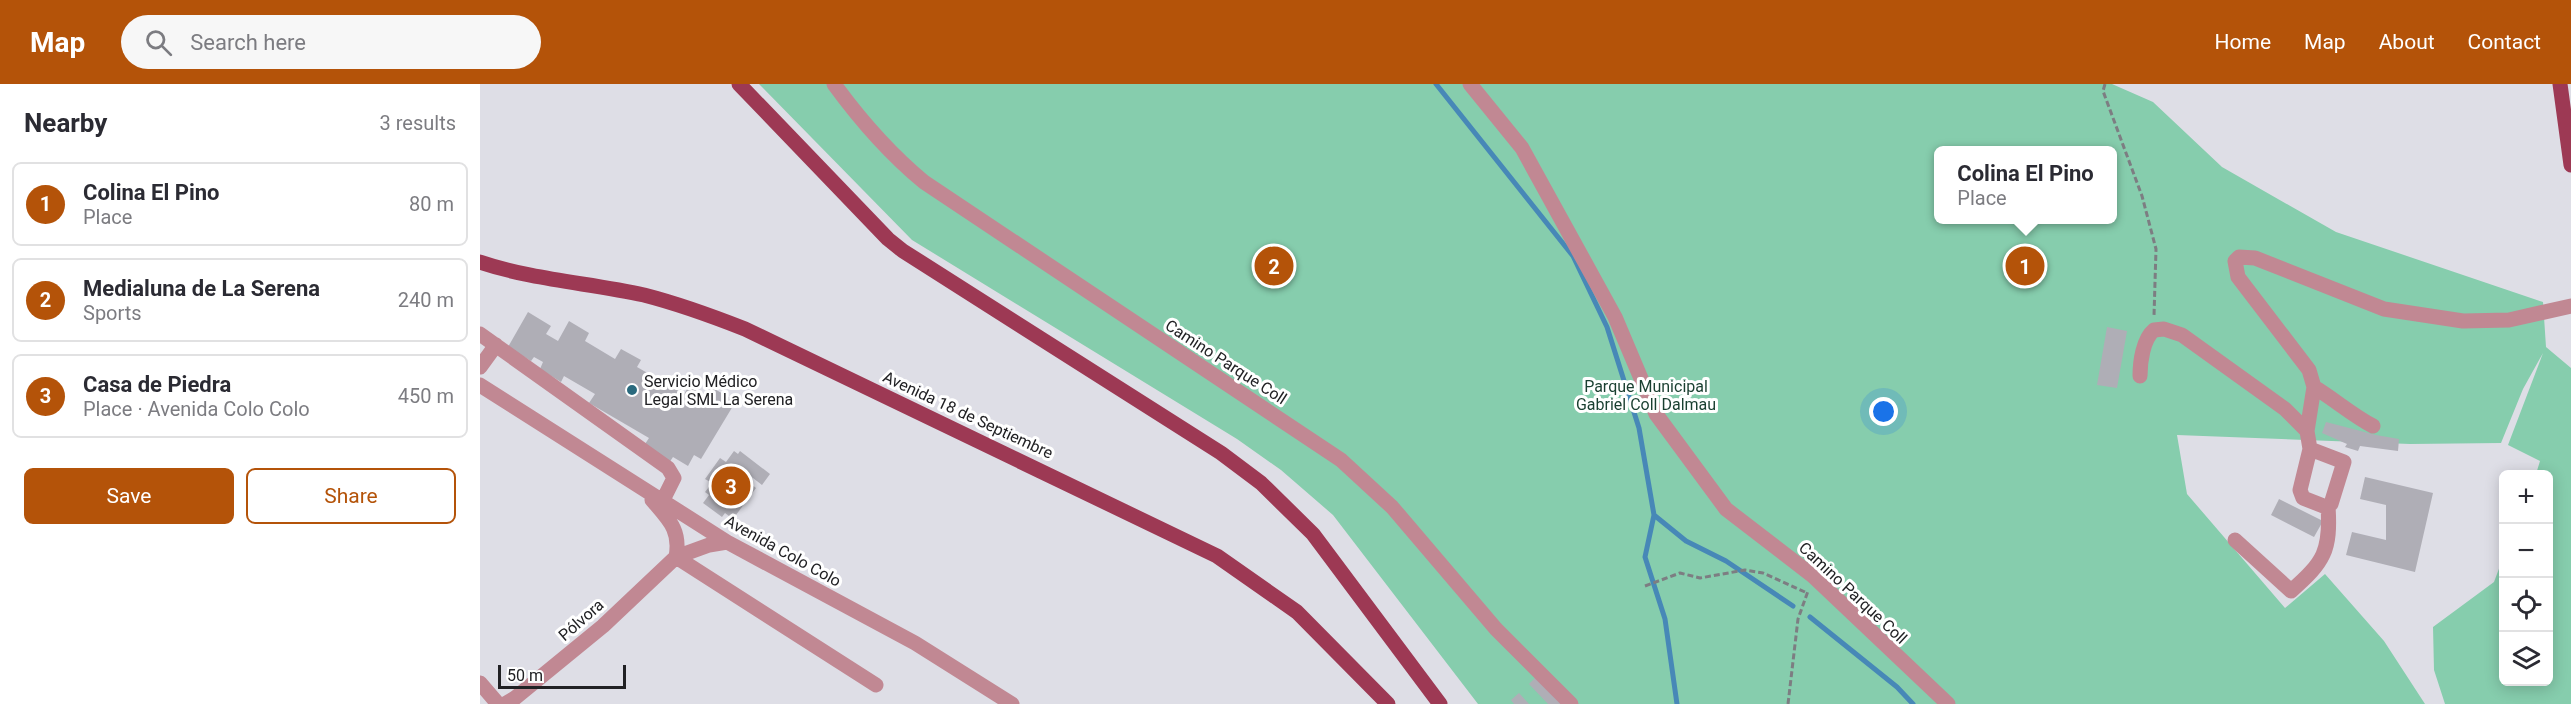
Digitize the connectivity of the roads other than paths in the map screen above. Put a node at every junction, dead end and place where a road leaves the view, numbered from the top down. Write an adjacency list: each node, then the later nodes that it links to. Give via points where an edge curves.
1 (739, 84): 29 (main road, via 903,252 1221,453 1280,500 1312,534)
2 (834, 84): 30 (street, Camino Parque Coll, via 893,156 924,182 1341,460 1392,507 1496,629)
3 (1470, 84): 31 (street, Camino Parque Coll, via 1522,148 1615,317 1656,414 1726,509 1813,576)
4 (2560, 84): 5 (main road)
5 (2571, 165)
6 (480, 262): 28 (main road, Avenida 18 de Septiembre, via 643,295 704,313 1113,504 1217,556 1266,588 1298,612)
7 (2571, 306): 13 (street, via 2509,320 2463,321 2384,309 2255,258 2239,257 2235,261 2238,277 2309,370)
8 (480, 334): 9 (street)
9 (496, 345): 10 (street); 18 (street, via 668,468 674,478)
10 (480, 367)
11 (2140, 376): 15 (street, via 2148,335 2164,329 2182,335 2285,409)
12 (480, 385): 17 (street, Avenida Colo Colo)
13 (2314, 387): 14 (street); 15 (street)
14 (2373, 426)
15 (2307, 431): 16 (street)
16 (2310, 449): 19 (street, via 2300,490 2302,498); 19 (street, via 2343,462)
17 (643, 490): 18 (street, Avenida Colo Colo); 22 (street, via 669,520 679,541)
18 (662, 502): 21 (street, Avenida Colo Colo)
19 (2328, 506): 20 (street, via 2330,530 2326,549 2314,571 2291,591)
20 (2235, 540)
21 (727, 542): 22 (street, Pólvora); 27 (street, Avenida Colo Colo, via 915,643)
22 (676, 557): 24 (street); 26 (street, Pólvora, via 603,626)
23 (480, 683): 25 (street)
24 (876, 685)
25 (498, 704)
26 (504, 704)
27 (1012, 704)
28 (1388, 704)
29 (1440, 704)
30 (1571, 704)
31 (1948, 704)

